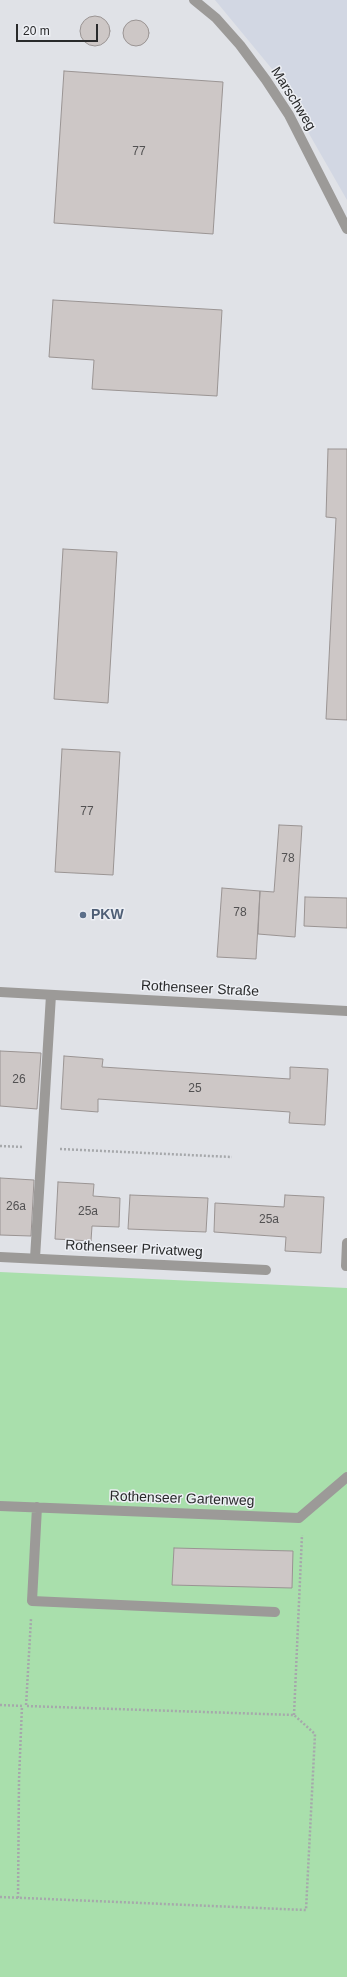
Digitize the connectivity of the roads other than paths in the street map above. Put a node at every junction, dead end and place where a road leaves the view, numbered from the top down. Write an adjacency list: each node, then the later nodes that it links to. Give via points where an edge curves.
1 (194, 0): 2 (street, Marschweg, via 216,18 266,80 289,115)
2 (347, 228)
3 (0, 992): 4 (street, Rothenseer Straße)
4 (51, 995): 5 (street, Rothenseer Straße); 8 (street)
5 (347, 1011)
6 (347, 1243): 9 (street)
7 (0, 1256): 8 (street, Rothenseer Privatweg)
8 (35, 1258): 10 (street, Rothenseer Privatweg)
9 (346, 1266)
10 (266, 1270)
11 (347, 1477): 13 (street, Rothenseer Gartenweg, via 299,1518)
12 (0, 1506): 13 (street, Rothenseer Gartenweg)
13 (37, 1507): 14 (street, via 32,1601)
14 (275, 1612)

